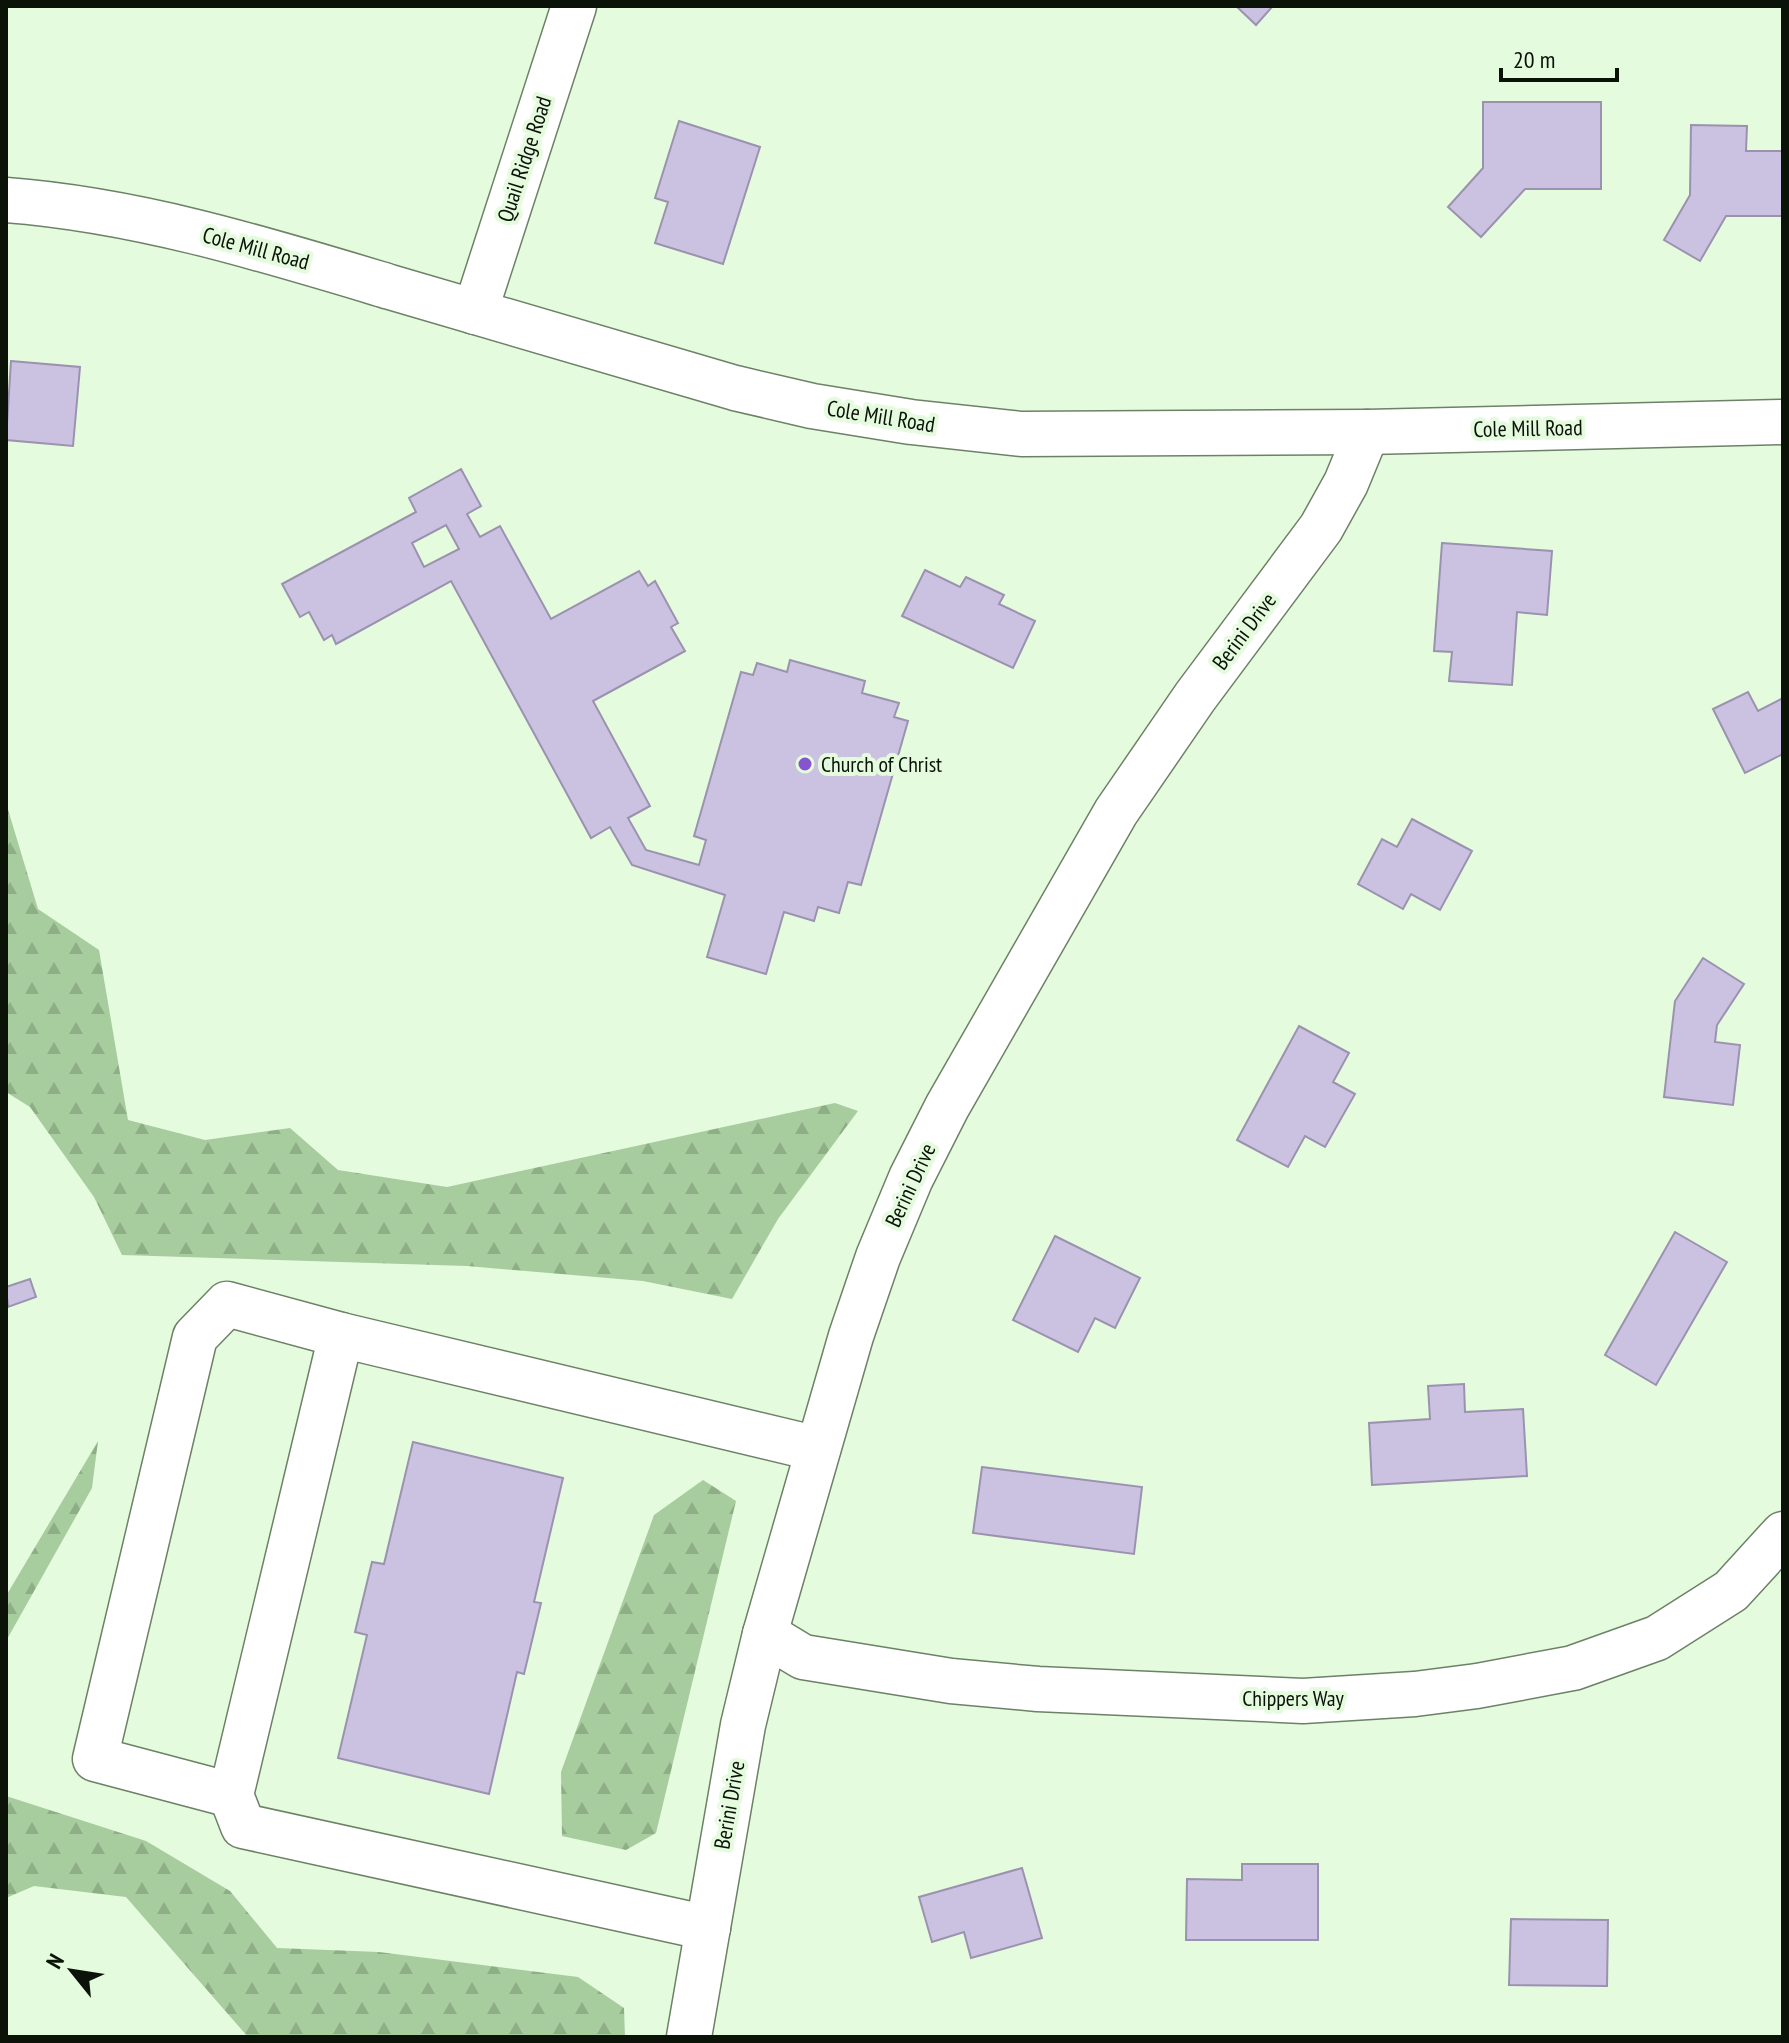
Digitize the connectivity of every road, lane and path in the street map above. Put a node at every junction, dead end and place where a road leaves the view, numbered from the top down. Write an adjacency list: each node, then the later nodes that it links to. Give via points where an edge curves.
1 (574, 6): 3 (street, Quail Ridge Road)
2 (6, 200): 3 (street, Cole Mill Road, via 189,229)
3 (475, 312): 5 (street, Cole Mill Road, via 735,388 911,422 1021,434)
4 (1783, 422): 5 (street, Cole Mill Road)
5 (1367, 432): 7 (street, Berini Drive, via 1321,528 1116,812 947,1107 878,1257)
6 (341, 1335): 7 (street); 10 (street); 10 (street, via 227,1304 195,1337 95,1759)
7 (818, 1449): 9 (street, Berini Drive)
8 (1782, 1538): 9 (street, Chippers Way, via 1731,1591 1657,1638 1573,1668 1415,1694 1303,1701 951,1681 803,1657)
9 (765, 1634): 11 (street, Berini Drive, via 743,1725)
10 (231, 1795): 11 (street, via 243,1826)
11 (708, 1928): 12 (street, Berini Drive)
12 (689, 2037)

